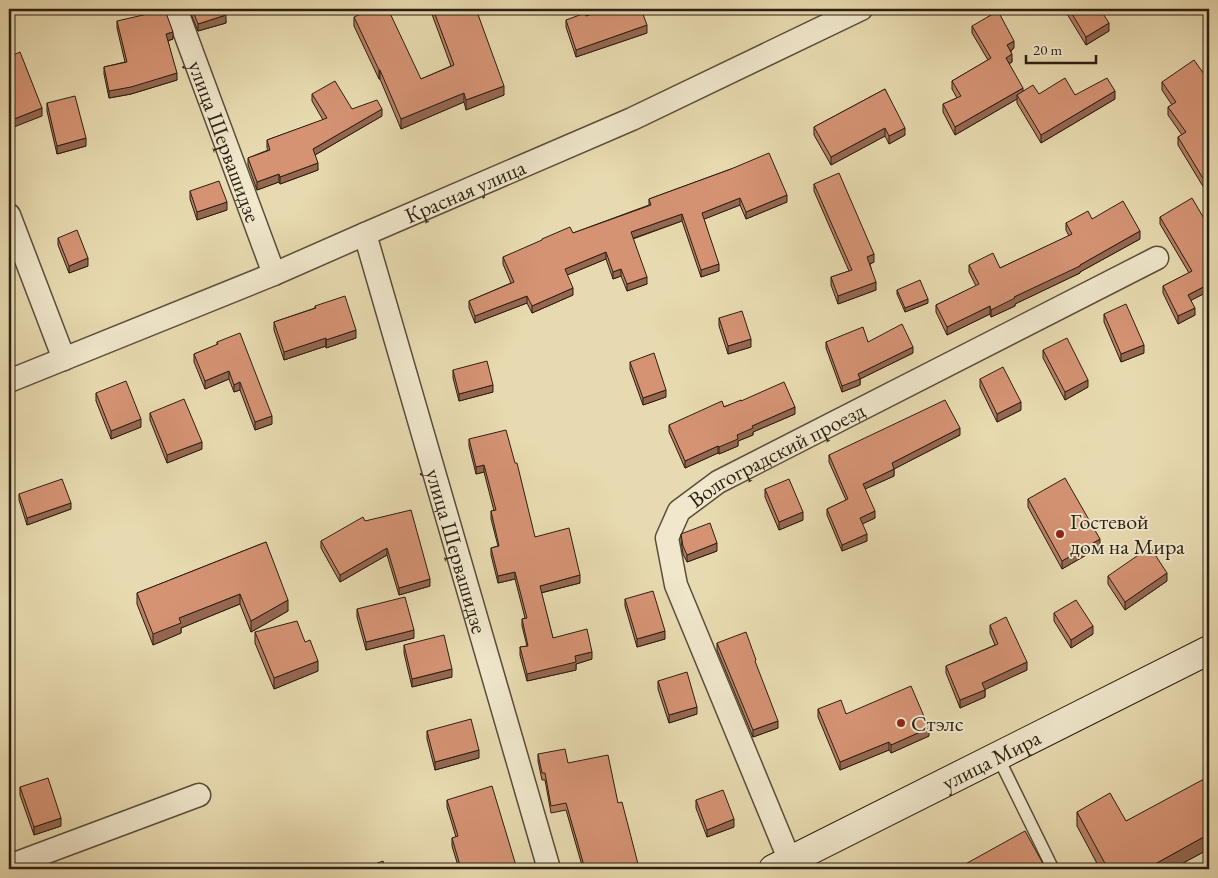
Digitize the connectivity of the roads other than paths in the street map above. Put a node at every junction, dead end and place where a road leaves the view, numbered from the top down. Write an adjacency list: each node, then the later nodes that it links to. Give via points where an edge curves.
1 (176, 9): 6 (street, улица Шервашидзе)
2 (860, 9): 4 (street, Красная улица, via 632,120)
3 (9, 216): 7 (street)
4 (365, 234): 6 (street, Красная улица); 14 (street, улица Шервашидзе)
5 (1157, 258): 12 (street, Волгоградский проезд, via 718,482 679,511 667,538 676,585)
6 (274, 274): 7 (street, Красная улица)
7 (64, 359): 8 (street, Красная улица)
8 (9, 382)
9 (1209, 650): 10 (street, улица Мира)
10 (998, 757): 12 (street, улица Мира); 15 (lane)
11 (199, 795): 13 (street)
12 (781, 865)
13 (9, 866)
14 (549, 869)
15 (1053, 869)

